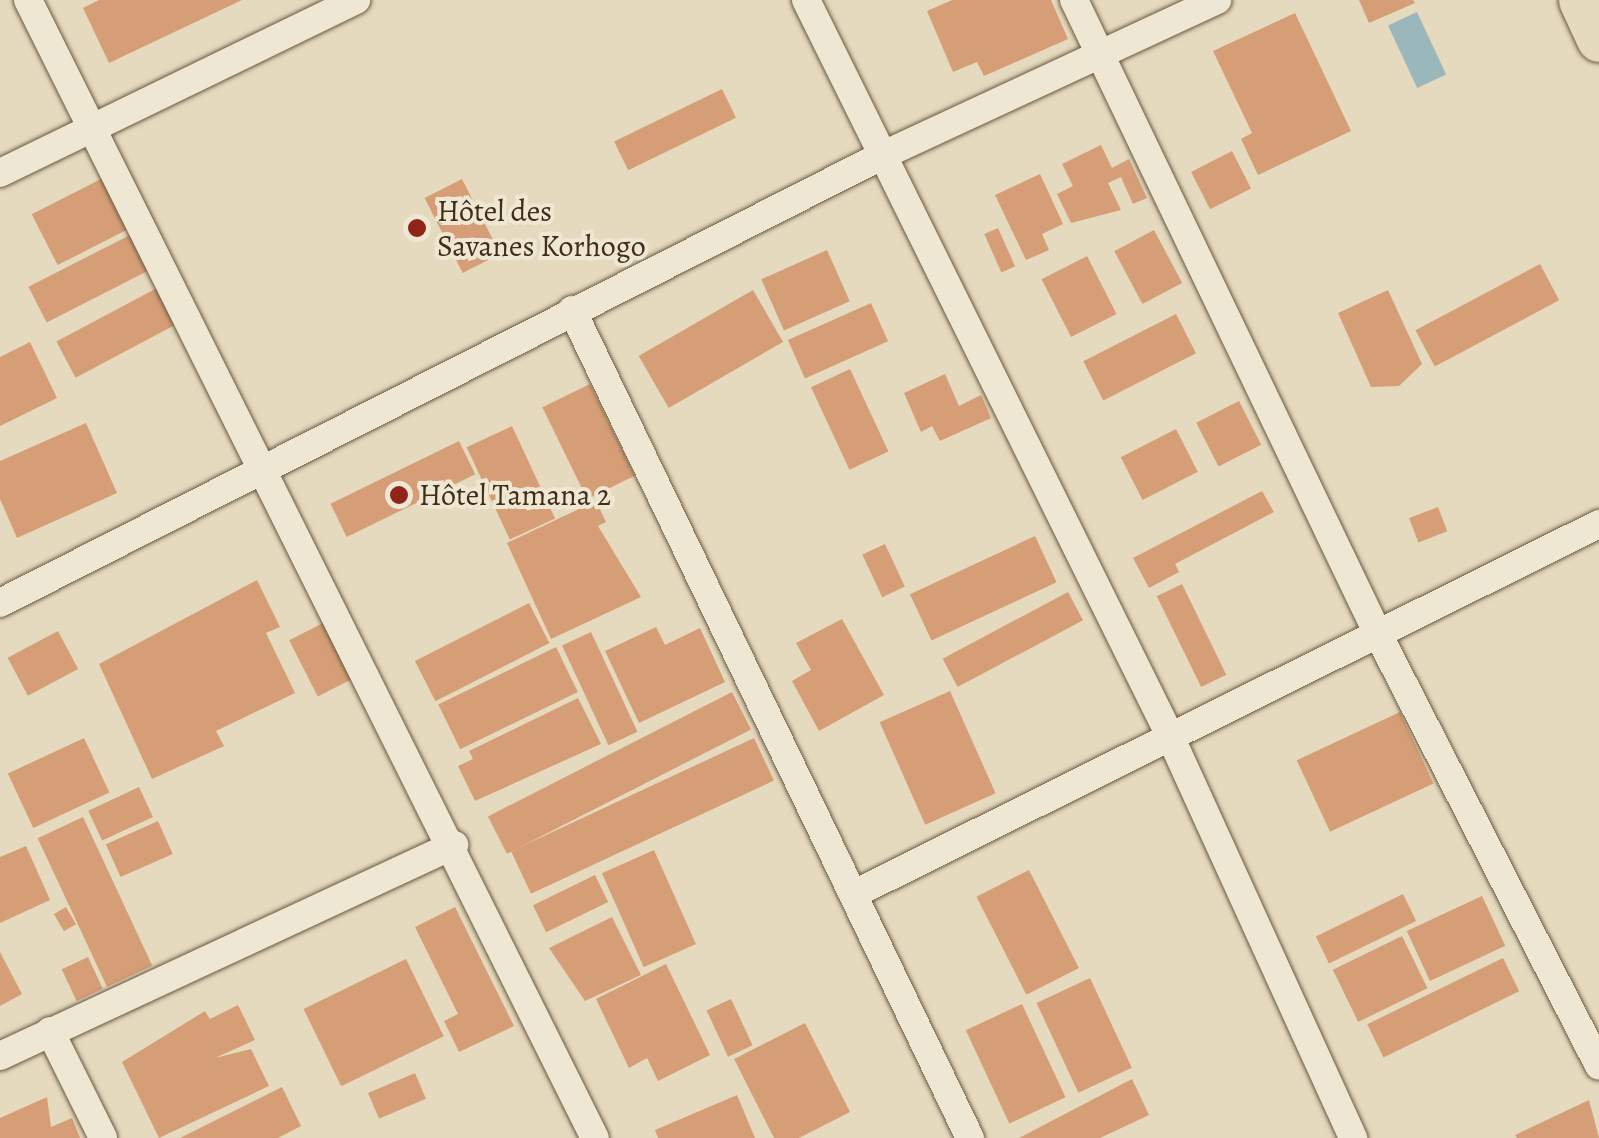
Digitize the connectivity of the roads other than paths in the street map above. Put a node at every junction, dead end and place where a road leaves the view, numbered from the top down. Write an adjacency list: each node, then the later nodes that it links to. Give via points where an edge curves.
1 (28, 0): 9 (street)
2 (356, 0): 9 (street)
3 (806, 0): 10 (street)
4 (1074, 0): 8 (street)
5 (1217, 0): 8 (street)
6 (1581, 0): 7 (main road)
7 (1599, 39)
8 (1100, 54): 10 (street); 16 (street)
9 (92, 130): 11 (street); 13 (street)
10 (879, 157): 12 (street); 17 (street)
11 (0, 173)
12 (572, 310): 13 (street); 19 (street)
13 (260, 472): 15 (street); 18 (street)
14 (1599, 524): 16 (street)
15 (0, 603)
16 (1377, 632): 17 (street); 22 (street)
17 (1170, 736): 19 (street); 26 (street)
18 (454, 845): 20 (street); 24 (street)
19 (856, 893): 25 (street)
20 (50, 1031): 21 (street); 23 (street)
21 (0, 1056)
22 (1599, 1065)
23 (103, 1138)
24 (595, 1138)
25 (970, 1138)
26 (1353, 1138)

